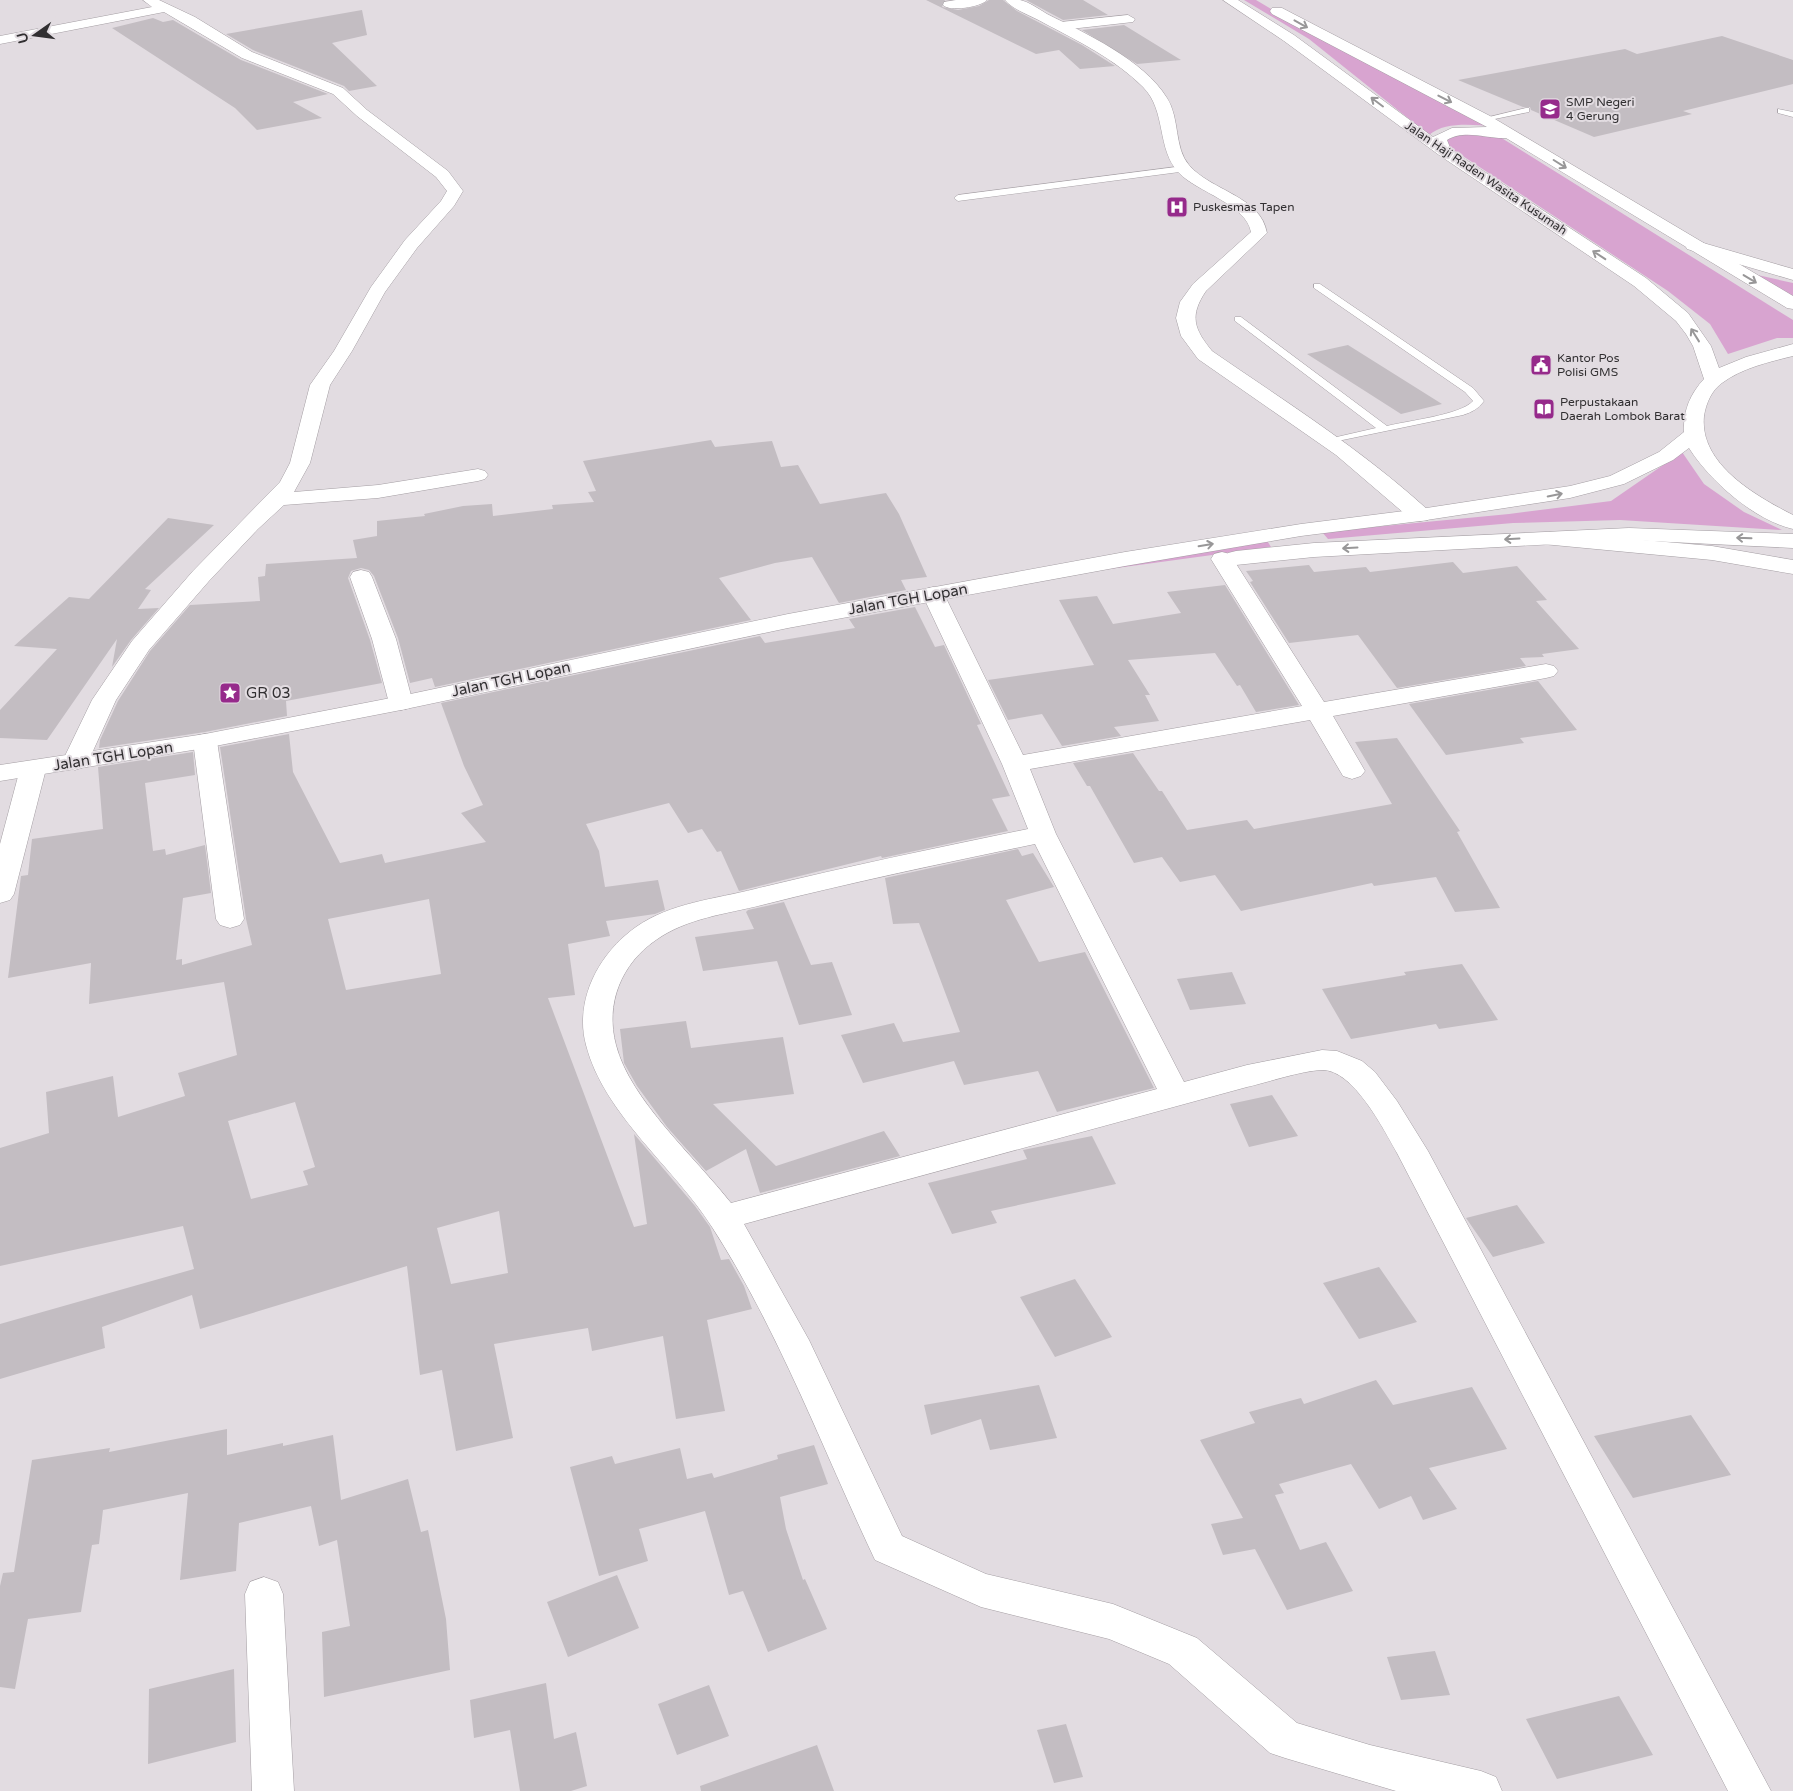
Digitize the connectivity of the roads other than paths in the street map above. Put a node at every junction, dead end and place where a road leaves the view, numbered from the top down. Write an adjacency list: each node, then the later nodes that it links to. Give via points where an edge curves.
1 (981, 0): 5 (main road)
2 (1011, 0): 8 (main road)
3 (1229, 0): 15 (main road, Jalan Haji Raden Wasita Kusumah, one-way to 3, via 1289,38)
4 (158, 4): 9 (main road); 29 (main road, via 247,55 338,91 442,174 455,191 377,291 320,384 300,464)
5 (949, 5)
6 (1266, 5): 13 (main road, one-way to 13)
7 (1128, 19): 8 (main road)
8 (1061, 26): 16 (main road, via 1153,88 1170,118 1174,147)
9 (0, 40)
10 (1526, 110): 13 (lane)
11 (1781, 111): 12 (lane)
12 (1793, 115)
13 (1485, 119): 14 (main road)
14 (1519, 138): 15 (main road, via 1489,131 1450,133 1439,139); 18 (main road, one-way to 18)
15 (1444, 152): 24 (main road, Jalan Haji Raden Wasita Kusumah, one-way to 15, via 1694,332 1665,302 1640,282)
16 (1184, 169): 17 (lane); 27 (main road, via 1254,218 1260,228 1252,241 1200,286 1188,305 1185,329 1190,339 1205,356)
17 (958, 198)
18 (1693, 245): 19 (main road); 21 (main road, one-way to 21)
19 (1793, 275)
20 (1317, 286): 25 (lane, via 1469,390 1479,401 1474,408 1459,413)
21 (1793, 304)
22 (1238, 319): 25 (lane)
23 (1793, 350): 24 (main road, via 1749,361)
24 (1714, 380): 26 (main road, via 1695,405)
25 (1384, 429): 27 (lane)
26 (1694, 434): 30 (main road, one-way to 26, via 1542,497 1617,480 1666,456); 31 (main road, via 1704,455 1722,476 1748,497)
27 (1332, 441): 30 (main road)
28 (478, 476): 29 (main road, via 389,491)
29 (278, 499): 45 (main road, via 200,576 140,646 104,700)
30 (1420, 515): 32 (main road)
31 (1793, 523)
32 (1301, 530): 35 (main road); 39 (main road, one-way to 32)
33 (1538, 537): 34 (main road, one-way to 33, via 1630,534); 35 (main road, one-way to 35); 37 (main road, via 1712,554)
34 (1793, 541)
35 (1314, 550): 36 (main road)
36 (1222, 559): 39 (main road); 43 (main road)
37 (1793, 567)
38 (361, 577): 42 (main road, via 384,639)
39 (1021, 579): 40 (main road, Jalan TGH Lopan)
40 (933, 594): 42 (main road, Jalan TGH Lopan, via 682,642); 46 (main road)
41 (1546, 672): 43 (main road)
42 (401, 703): 44 (main road, Jalan TGH Lopan)
43 (1318, 710): 46 (main road); 48 (main road)
44 (206, 741): 45 (main road, Jalan TGH Lopan); 52 (main road)
45 (75, 762): 47 (main road, Jalan TGH Lopan)
46 (1015, 764): 50 (main road)
47 (33, 768): 49 (main road, Jalan TGH Lopan); 51 (main road)
48 (1352, 771)
49 (0, 773)
50 (1043, 834): 53 (main road); 54 (main road, via 829,879 674,919 648,932 617,960 599,995 596,1020 601,1047 613,1075 636,1108)
51 (0, 894)
52 (230, 919)
53 (1175, 1095): 54 (main road); 58 (main road, via 1322,1060 1346,1065 1364,1081 1412,1151)
54 (723, 1217): 57 (main road, via 819,1392 888,1548 982,1590 1113,1622 1184,1651 1285,1739 1370,1765)
55 (264, 1594): 56 (main road)
56 (273, 1791)
57 (1481, 1791)
58 (1750, 1791)

